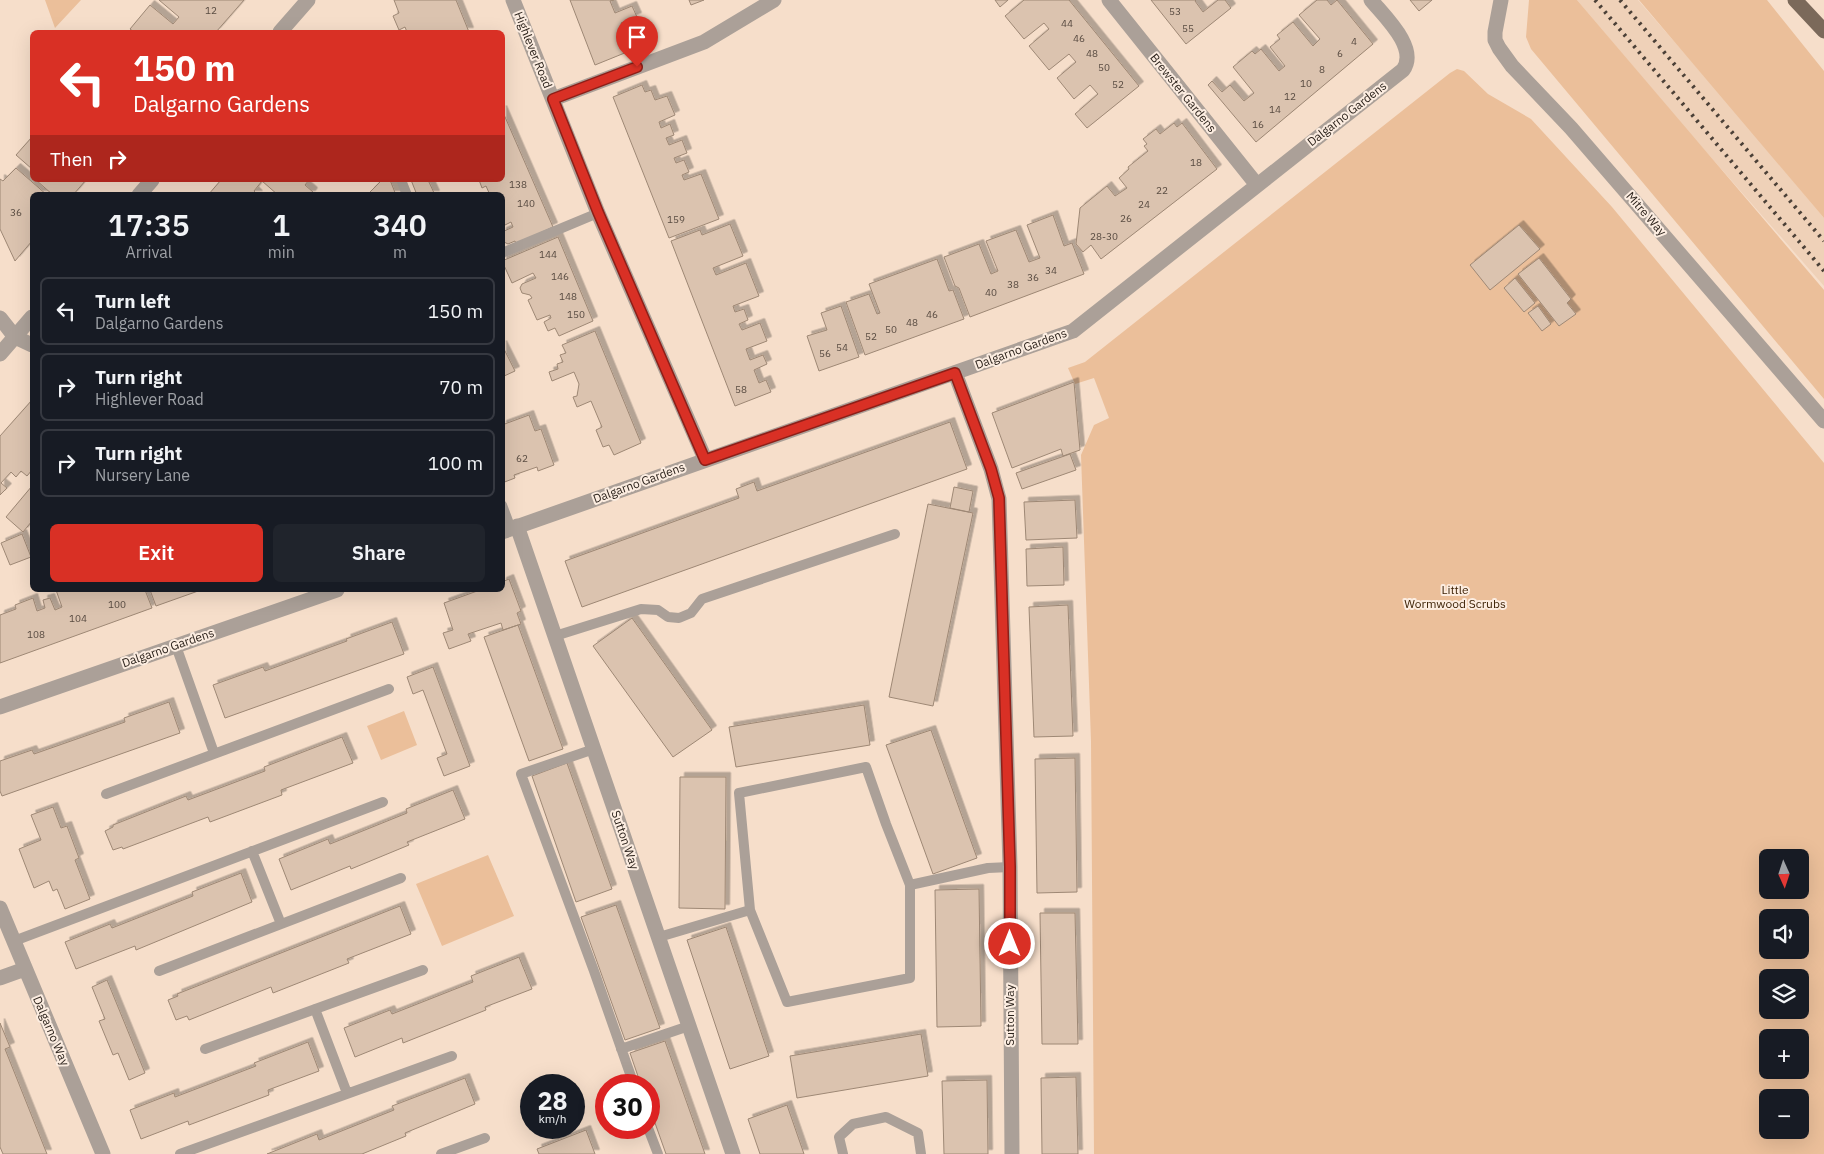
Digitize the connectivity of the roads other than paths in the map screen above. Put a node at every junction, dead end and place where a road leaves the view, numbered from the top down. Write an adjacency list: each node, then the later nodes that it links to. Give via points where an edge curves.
1 (308, 0): 8 (street)
2 (512, 0): 10 (street, Highlever Road)
3 (774, 0): 10 (street, via 704,42)
4 (1109, 0): 12 (street, Brewster Gardens)
5 (1371, 0): 12 (street, Dalgarno Gardens, via 1402,38 1407,65)
6 (1501, 0): 22 (street, Mitre Way, via 1495,40 1503,54)
7 (1795, 0): 9 (main road)
8 (282, 30)
9 (1824, 31)
10 (553, 99): 14 (street, Highlever Road)
11 (150, 182): 13 (street)
12 (1257, 185): 21 (street, Dalgarno Gardens, via 1073,331)
13 (142, 192)
14 (598, 212): 15 (lane); 23 (street, Highlever Road)
15 (505, 252)
16 (0, 318): 18 (street)
17 (30, 319): 18 (street)
18 (15, 338): 19 (street); 20 (street)
19 (30, 344)
20 (0, 354)
21 (955, 373): 23 (street, Dalgarno Gardens); 37 (street, Sutton Way, via 999,498)
22 (1824, 420)
23 (705, 460): 25 (street, Dalgarno Gardens)
24 (505, 514): 25 (lane)
25 (510, 529): 28 (street, Sutton Way)
26 (895, 534): 28 (lane, via 702,599 691,613 679,618 668,617 658,610 641,609)
27 (331, 592): 29 (street, Dalgarno Gardens)
28 (555, 636): 32 (street, Sutton Way)
29 (176, 646): 31 (street, Dalgarno Gardens); 33 (lane)
30 (389, 689): 33 (lane)
31 (0, 707)
32 (594, 749): 43 (street, Sutton Way); 52 (lane, via 521,774)
33 (214, 753): 34 (lane)
34 (106, 794)
35 (383, 802): 36 (lane)
36 (252, 851): 42 (lane); 44 (lane)
37 (1010, 867): 39 (lane, via 988,868); 65 (street, Sutton Way)
38 (401, 878): 42 (lane)
39 (910, 884): 41 (lane, via 910,978 787,1002); 41 (lane, via 866,767 739,793)
40 (0, 908): 44 (street, Dalgarno Way)
41 (750, 910): 43 (lane)
42 (281, 924): 47 (lane)
43 (659, 937): 50 (street, Sutton Way)
44 (14, 941): 45 (street, Dalgarno Way)
45 (25, 969): 48 (street); 58 (street, Dalgarno Way)
46 (422, 970): 49 (lane)
47 (159, 971)
48 (0, 978)
49 (315, 1009): 51 (lane); 55 (lane)
50 (689, 1026): 52 (lane); 62 (street, Sutton Way)
51 (205, 1049)
52 (621, 1049): 54 (lane)
53 (452, 1056): 55 (lane)
54 (630, 1074)
55 (347, 1094): 59 (lane)
56 (485, 1138): 60 (lane)
57 (652, 1139): 61 (lane)
58 (103, 1154)
59 (180, 1154)
60 (441, 1154)
61 (658, 1154)
62 (733, 1154)
63 (843, 1154): 64 (lane, via 839,1137 853,1124 886,1117 918,1133)
64 (921, 1154)
65 (1012, 1154)

